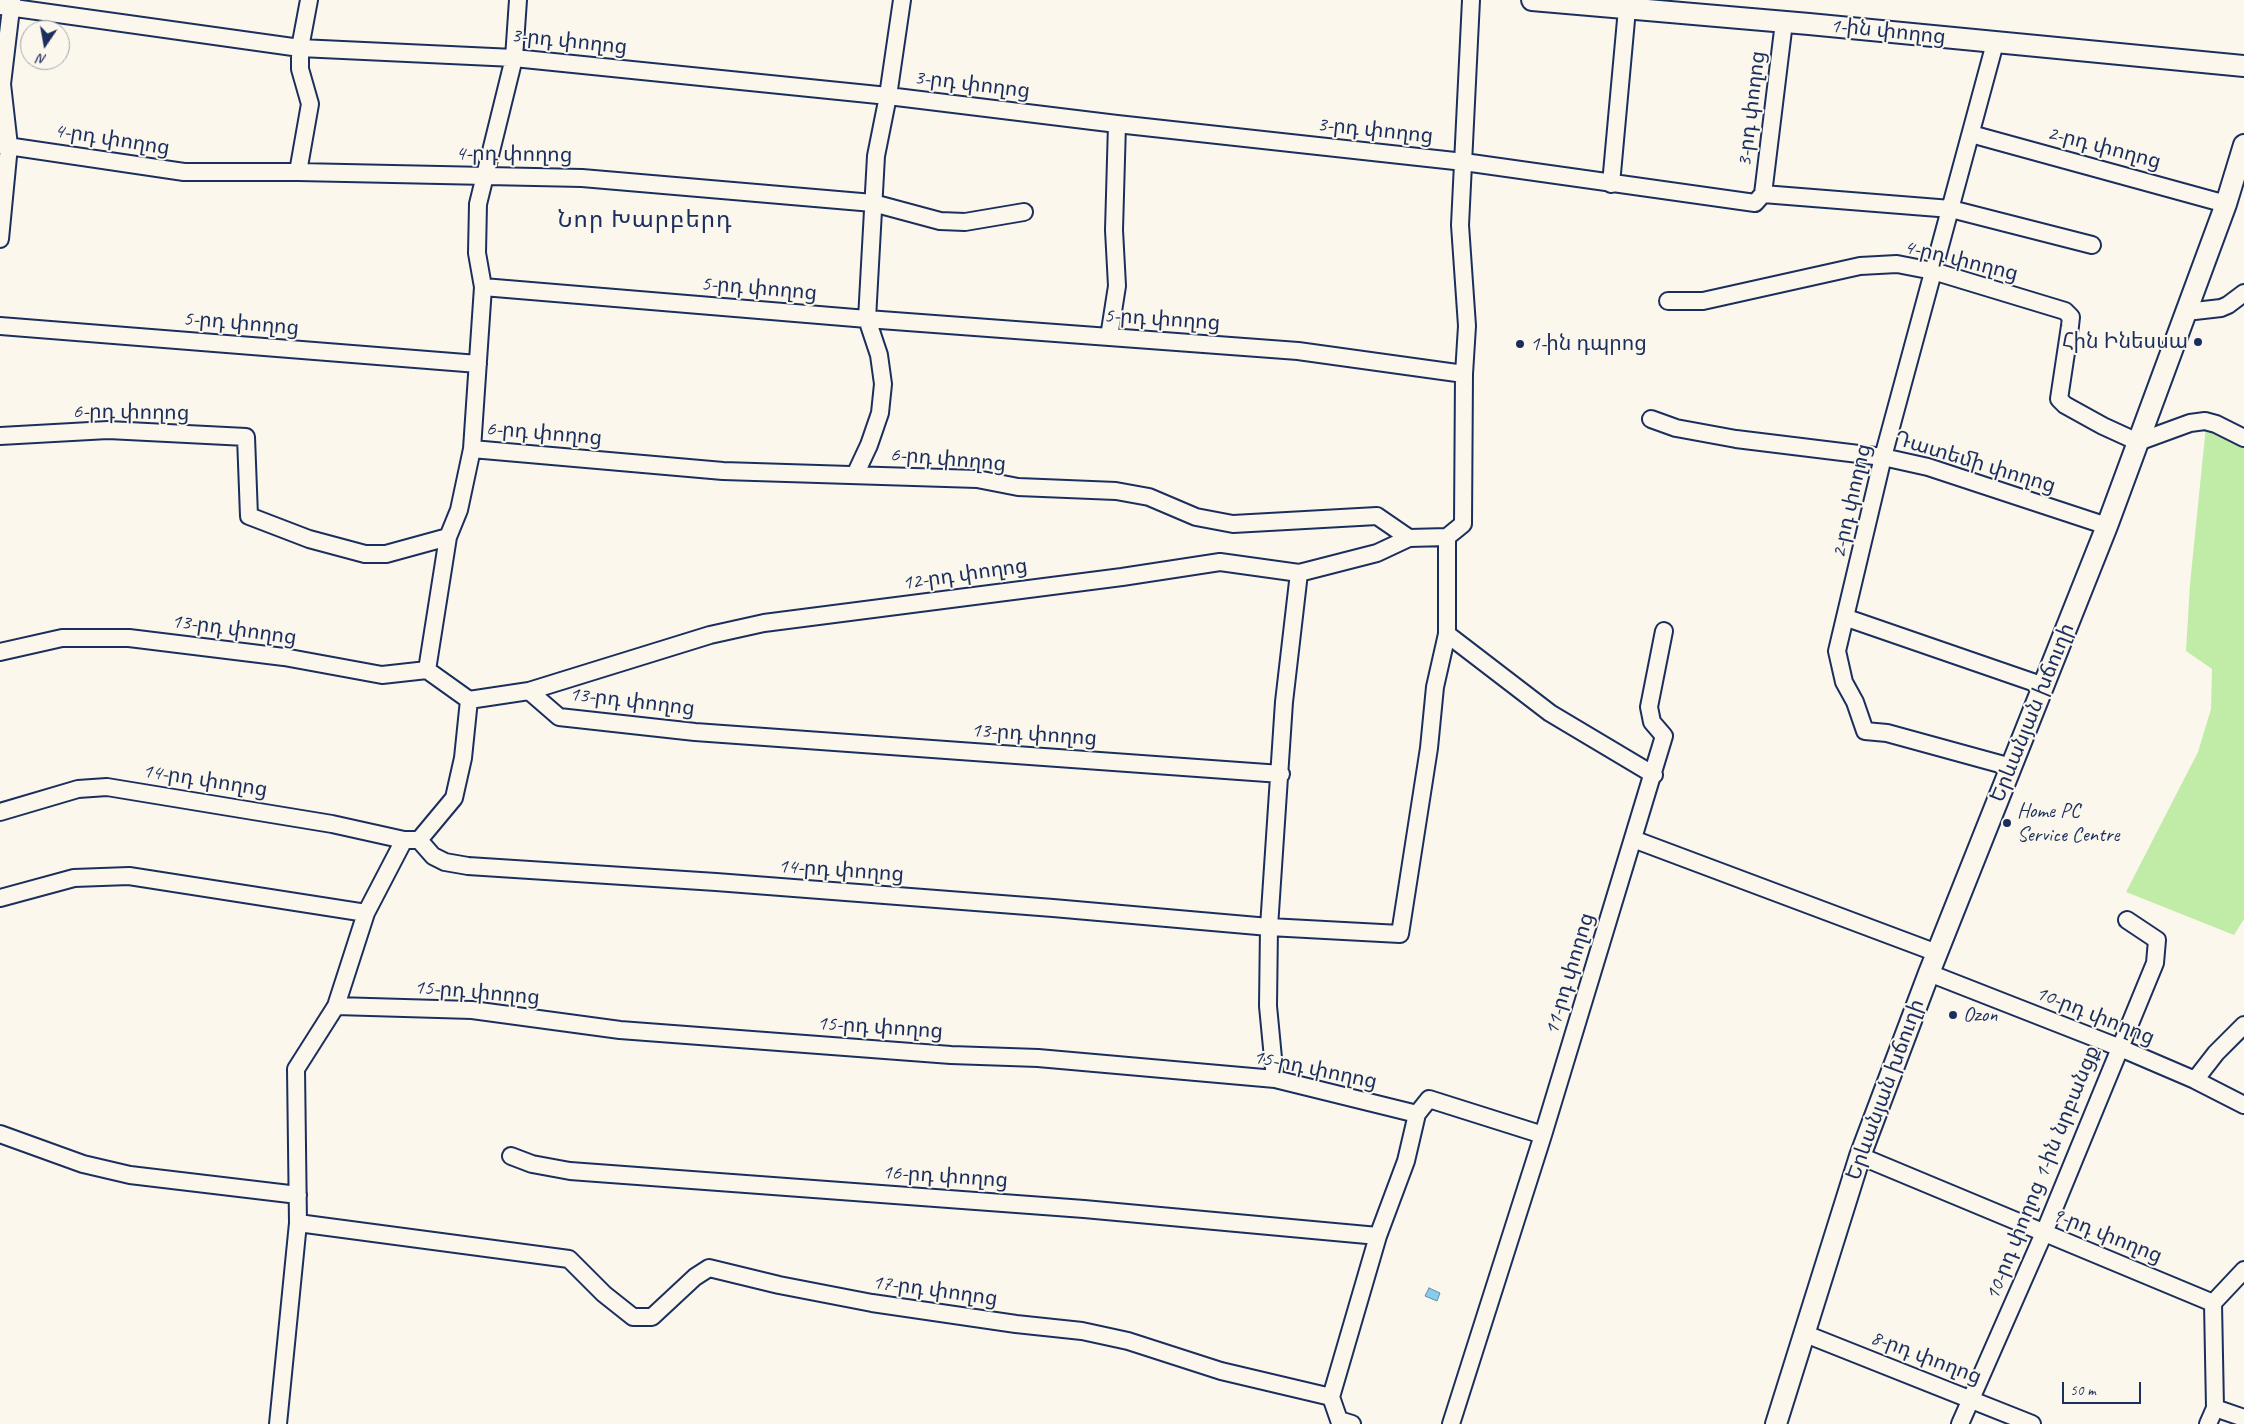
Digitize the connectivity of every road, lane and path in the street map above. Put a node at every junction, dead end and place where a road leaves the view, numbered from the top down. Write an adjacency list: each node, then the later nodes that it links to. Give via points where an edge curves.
1 (309, 0): 10 (street)
2 (518, 0): 11 (street)
3 (902, 0): 13 (street)
4 (1471, 0): 18 (street)
5 (1532, 0): 7 (main road, 1-ին փողոց)
6 (7, 5): 10 (street, 3-րդ փողոց); 16 (street, via 2,84)
7 (1627, 9): 8 (main road, 1-ին փողոց); 21 (street)
8 (1784, 22): 9 (main road, 1-ին փողոց); 22 (street, 3-րդ փողոց)
9 (1995, 43): 12 (main road, 1-ին փողոց); 15 (street, 2-րդ փողոց)
10 (300, 48): 11 (street, 3-րդ փողոց); 19 (street, via 300,69 310,104)
11 (514, 58): 13 (street, 3-րդ փողոց); 20 (street)
12 (2244, 66)
13 (888, 96): 14 (street, 3-րդ փողոց); 23 (street, via 876,156)
14 (1117, 124): 18 (street, 3-րդ փողոց); 36 (street, via 1114,230 1117,286)
15 (1971, 134): 24 (street, 2-րդ փողոց); 25 (street, 2-րդ փողոց)
16 (5, 145): 19 (street, 4-րդ փողոց, via 184,172); 27 (street)
17 (2244, 145): 24 (main road, Երևանյան խճուղի)
18 (1464, 162): 21 (street, 3-րդ փողոց); 38 (street, via 1460,225 1467,326)
19 (298, 172): 20 (street, 4-րդ փողոց)
20 (486, 176): 23 (street, 4-րդ փողոց, via 582,178); 30 (street, via 478,204 477,253)
21 (1611, 184): 22 (street, 3-րդ փողոց, via 1755,202)
22 (1763, 194): 25 (street)
23 (873, 203): 26 (street, 4-րդ փողոց, via 940,221 965,222); 34 (street)
24 (2226, 204): 33 (main road, Երևանյան խճուղի)
25 (1950, 209): 28 (street); 29 (street, 2-րդ փողոց)
26 (1024, 212)
27 (0, 238)
28 (2092, 245)
29 (1933, 271): 32 (street, 4-րդ փողոց, via 1897,264 1860,266 1703,300); 42 (street, 4-րդ փողոց, via 2065,312 2071,317 2059,399 2065,406); 44 (street, 2-րդ փողոց)
30 (483, 287): 34 (street, 5-րդ փողոց); 37 (street)
31 (2244, 293): 33 (street, via 2221,308)
32 (1668, 301)
33 (2186, 312): 42 (main road, Երևանյան խճուղի)
34 (867, 319): 36 (street, 5-րդ փողոց); 45 (street, via 879,355 883,384 880,413)
35 (0, 326): 37 (street, 5-րդ փողոց)
36 (1109, 337): 38 (street, 5-րդ փողոց, via 1298,351)
37 (478, 364): 43 (street)
38 (1464, 374): 48 (street, via 1462,524)
39 (1651, 419): 44 (street, Դատեմի փողոց, via 1676,428 1736,439)
40 (0, 436): 47 (street, 6-րդ փողոց, via 108,430 246,437 249,516 309,539 365,554 386,554)
41 (2244, 438): 42 (street, via 2205,421 2190,423)
42 (2138, 442): 46 (main road, Երևանյան խճուղի)
43 (472, 449): 45 (street, 6-րդ փողոց, via 723,471); 47 (street, via 459,510)
44 (1883, 457): 46 (street, Դատեմի փողոց, via 1928,468); 51 (street, 2-րդ փողոց)
45 (855, 475): 49 (street, 6-րդ փողոց, via 977,479 1018,487 1116,491 1150,497 1196,517 1233,524 1377,516)
46 (2108, 526): 56 (main road, Երևանյան խճուղի)
47 (448, 537): 55 (street)
48 (1447, 537): 49 (street); 53 (street)
49 (1409, 538): 50 (street, 12-րդ փողոց, via 1377,553)
50 (1298, 573): 57 (street, 12-րդ փողոց, via 1220,562 764,623 710,635); 60 (street, via 1284,702)
51 (1847, 618): 56 (street); 59 (street, 2-րդ փողոց, via 1837,651 1844,682 1865,731 1887,732)
52 (1664, 631): 61 (street, 11-րդ փողոց, via 1649,707 1652,722 1664,736)
53 (1447, 634): 61 (street, via 1550,713); 68 (street, 14-րդ փողոց, via 1435,687 1429,748 1400,934)
54 (0, 652): 55 (street, 13-րդ փողոց, via 62,638 129,638 284,657 382,675)
55 (427, 670): 58 (street)
56 (2044, 686): 59 (main road, Երևանյան խճուղի)
57 (528, 691): 58 (street); 60 (street, 13-րդ փողոց, via 559,717 676,730)
58 (469, 700): 64 (street, via 463,758 454,798)
59 (2011, 767): 69 (main road, Երևանյան խճուղի)
60 (1281, 774): 68 (street)
61 (1654, 775): 63 (street, 11-րդ փողոց)
62 (0, 812): 64 (street, 14-րդ փողոց, via 78,789 107,786)
63 (1633, 839): 69 (street); 79 (street, 11-րդ փողոց)
64 (412, 840): 66 (street); 68 (street, 14-րդ փողոց, via 445,862 468,866 1003,904)
65 (0, 898): 66 (street, via 74,878 128,876)
66 (366, 913): 71 (street)
67 (2127, 920): 73 (street, 10-րդ փողոց 1-ին նրբանցք, via 2157,940 2154,963)
68 (1269, 927): 74 (street, via 1268,1006)
69 (1937, 953): 70 (main road, Երևանյան խճուղի)
70 (1929, 973): 73 (street, 10-րդ փողոց); 81 (main road, Երևանյան խճուղի)
71 (336, 1006): 74 (street, 15-րդ փողոց, via 472,1010 620,1030 1038,1058); 82 (street, via 296,1069)
72 (2244, 1025): 75 (street)
73 (2118, 1047): 75 (street, 10-րդ փողոց); 84 (street, 10-րդ փողոց 1-ին նրբանցք)
74 (1275, 1079): 77 (street, 15-րդ փողոց)
75 (2195, 1080): 76 (street, 10-րդ փողոց)
76 (2244, 1105)
77 (1417, 1114): 79 (street, via 1429,1099); 85 (street, via 1406,1161)
78 (0, 1134): 82 (street, via 83,1164 130,1175)
79 (1543, 1135): 95 (street, 11-րդ փողոց)
80 (511, 1156): 85 (street, 16-րդ փողոց, via 532,1164 570,1171 1084,1209)
81 (1860, 1156): 84 (street, 9-րդ փողոց); 88 (main road, Երևանյան խճուղի)
82 (298, 1196): 83 (street)
83 (298, 1223): 89 (street, 17-րդ փողոց, via 569,1259 633,1317 652,1317 709,1268 872,1304 1082,1331 1128,1341 1221,1371); 93 (street)
84 (2044, 1233): 87 (street, 9-րդ փողոց); 90 (street, 10-րդ փողոց 1-ին նրբանցք)
85 (1378, 1236): 89 (street)
86 (2244, 1270): 87 (street)
87 (2213, 1303): 91 (street)
88 (1803, 1333): 90 (street, 8-րդ փողոց); 96 (main road, Երևանյան խճուղի)
89 (1330, 1397): 94 (street, via 1339,1420)
90 (1971, 1398): 97 (street, 10-րդ փողոց 1-ին նրբանցք); 98 (street, 8-րդ փողոց)
91 (2215, 1408): 92 (street); 99 (street)
92 (2244, 1418)
93 (281, 1424)
94 (1352, 1424)
95 (1451, 1424)
96 (1776, 1424)
97 (1960, 1424)
98 (2032, 1424)
99 (2208, 1424)

